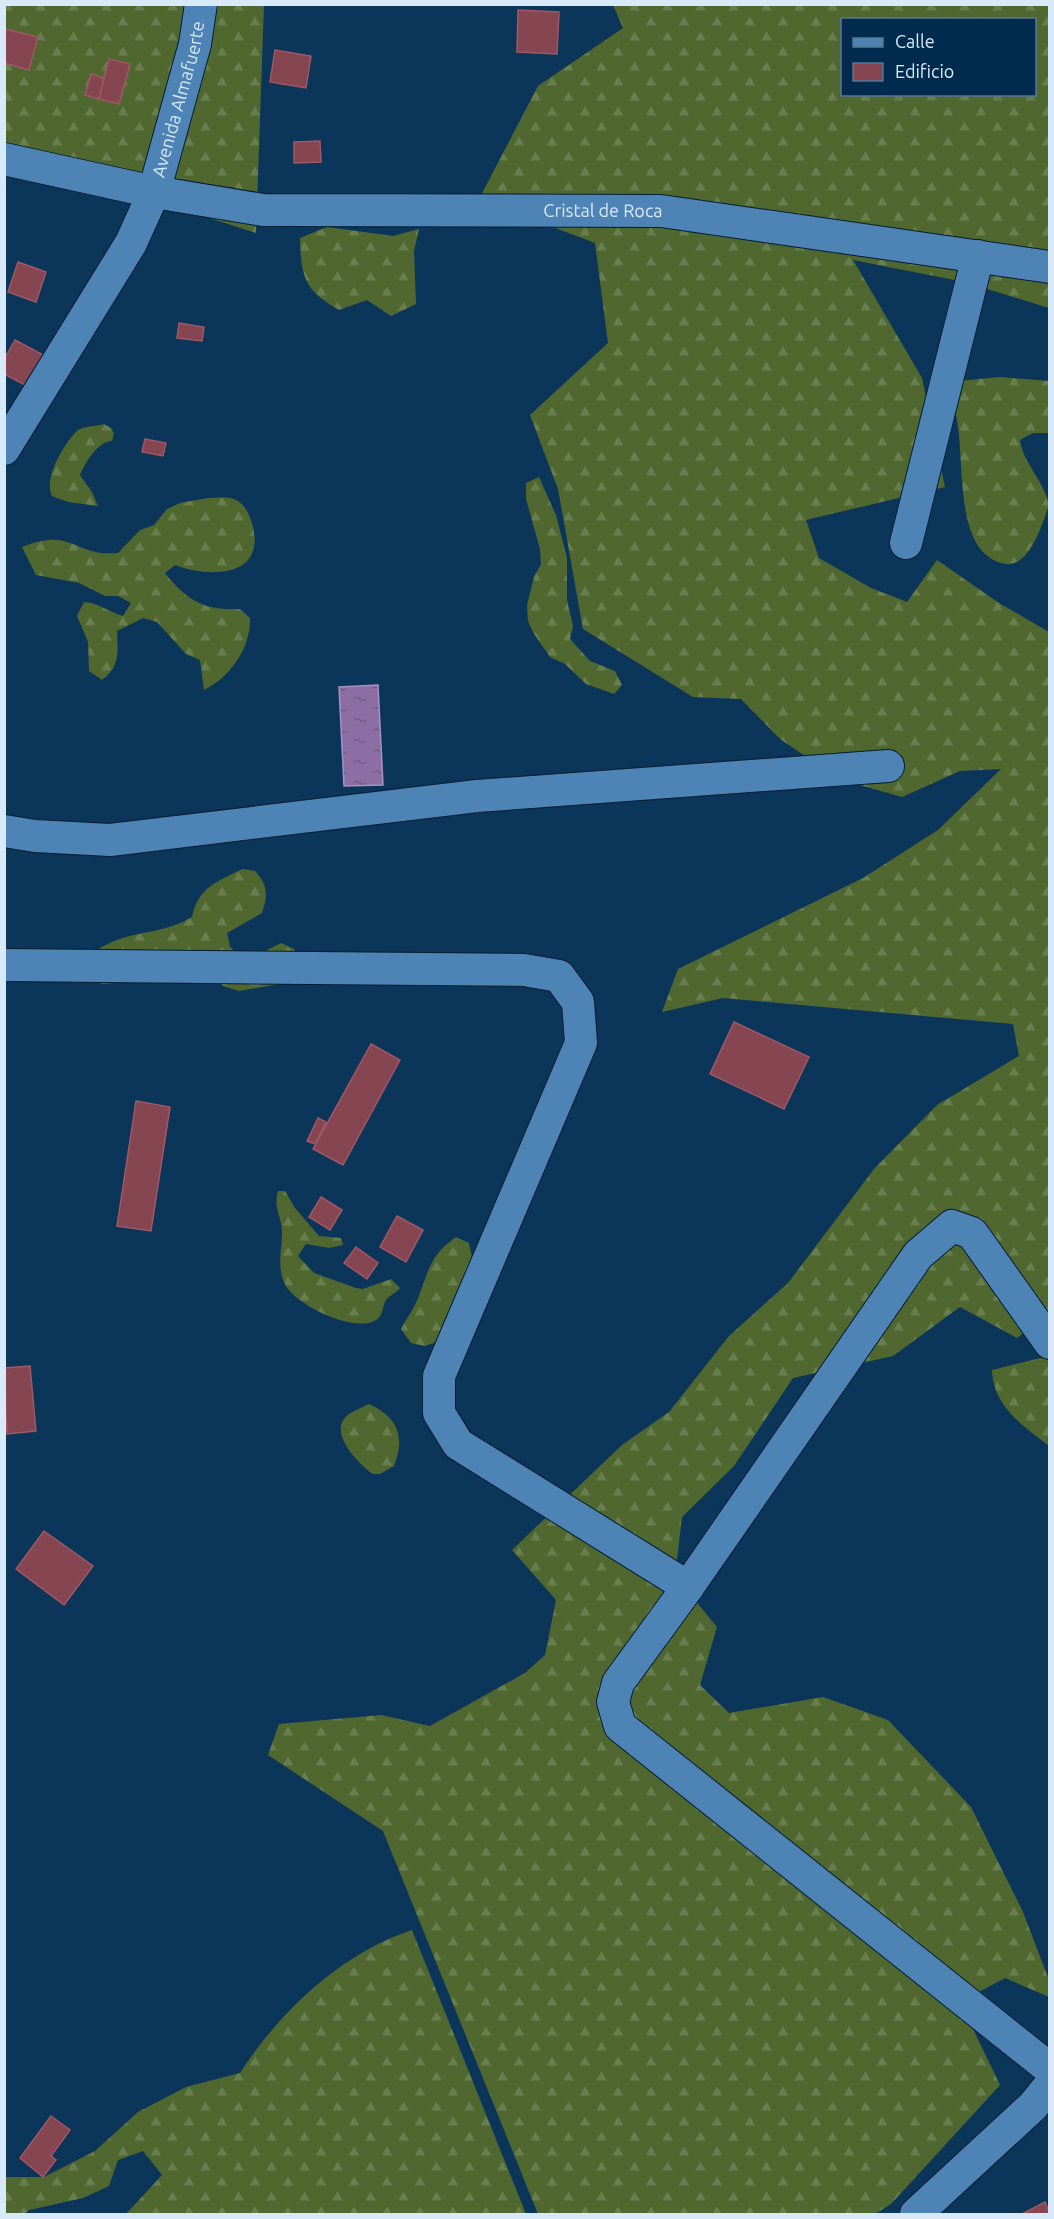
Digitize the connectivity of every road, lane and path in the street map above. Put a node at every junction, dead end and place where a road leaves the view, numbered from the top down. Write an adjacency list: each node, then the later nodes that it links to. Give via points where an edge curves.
1 (201, 4): 3 (street, Avenida Almafuerte, via 195,44)
2 (4, 159): 3 (street, Cristal de Roca)
3 (154, 192): 4 (street, Cristal de Roca, via 263,210 662,211); 6 (street, Avenida Almafuerte, via 130,243)
4 (978, 256): 5 (street, Cristal de Roca); 7 (street)
5 (1050, 267)
6 (4, 449)
7 (906, 543)
8 (888, 766): 9 (street, via 477,795 110,840)
9 (4, 831)
10 (4, 965): 12 (street, via 524,970 560,976 578,1002 581,1042 439,1376 439,1413 458,1444)
11 (1050, 1343): 12 (street, via 972,1233 952,1226 918,1255)
12 (688, 1587): 13 (street, via 618,1683 613,1702 620,1726)
13 (1050, 2069)
14 (1050, 2085): 15 (street, via 1026,2114)
15 (916, 2214)

